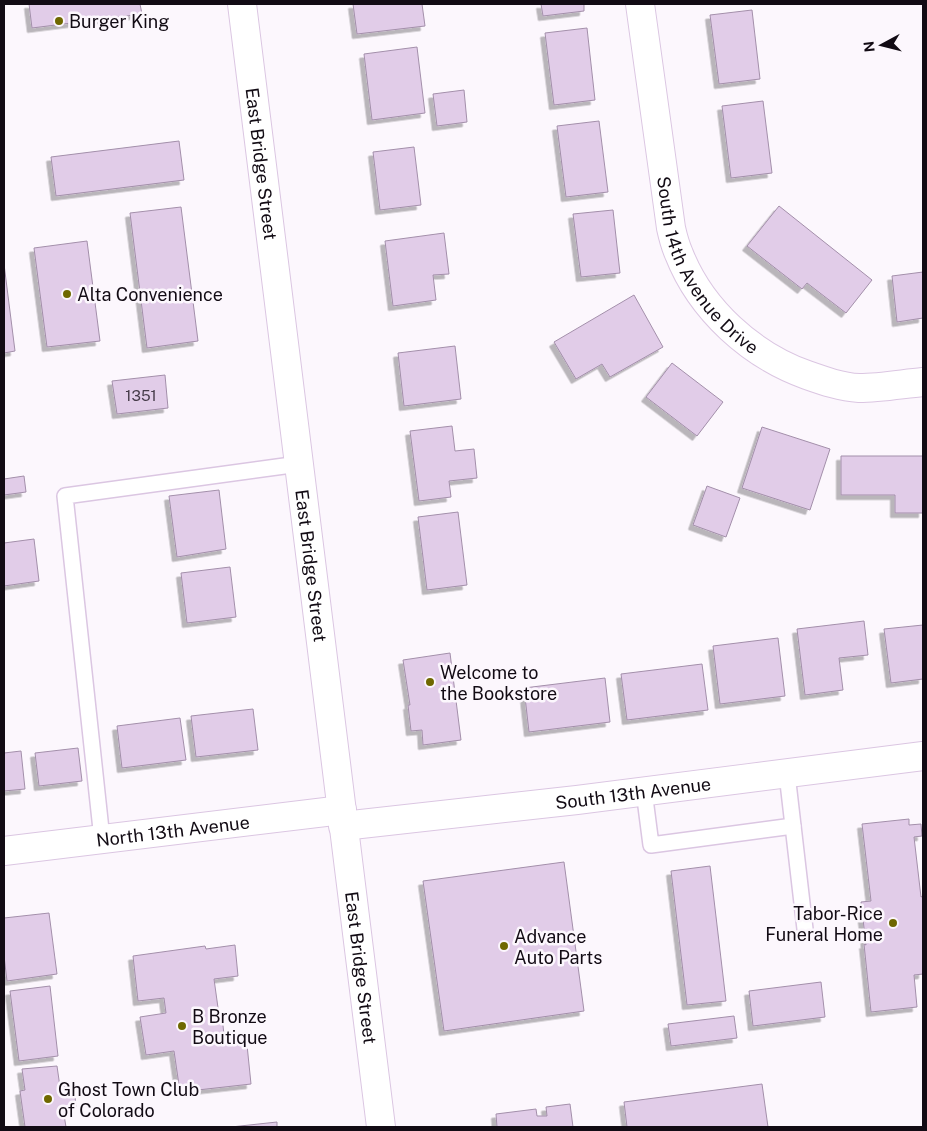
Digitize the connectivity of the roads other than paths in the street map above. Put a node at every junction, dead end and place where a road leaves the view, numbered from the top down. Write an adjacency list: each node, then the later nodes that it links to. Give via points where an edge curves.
1 (242, 4): 4 (street, East Bridge Street)
2 (640, 4): 3 (street, South 14th Avenue Drive, via 670,228 678,254 705,300 752,346 773,360 831,384 858,388)
3 (923, 382)
4 (299, 464): 8 (street, East Bridge Street); 10 (lane, via 65,496)
5 (923, 756): 6 (street, South 13th Avenue)
6 (787, 774): 7 (street, South 13th Avenue); 9 (lane)
7 (644, 791): 8 (street, South 13th Avenue); 9 (lane, via 651,845)
8 (342, 818): 10 (street, North 13th Avenue); 13 (street, East Bridge Street)
9 (793, 826): 12 (lane)
10 (102, 839): 11 (street, North 13th Avenue)
11 (4, 851)
12 (805, 929)
13 (382, 1127)

